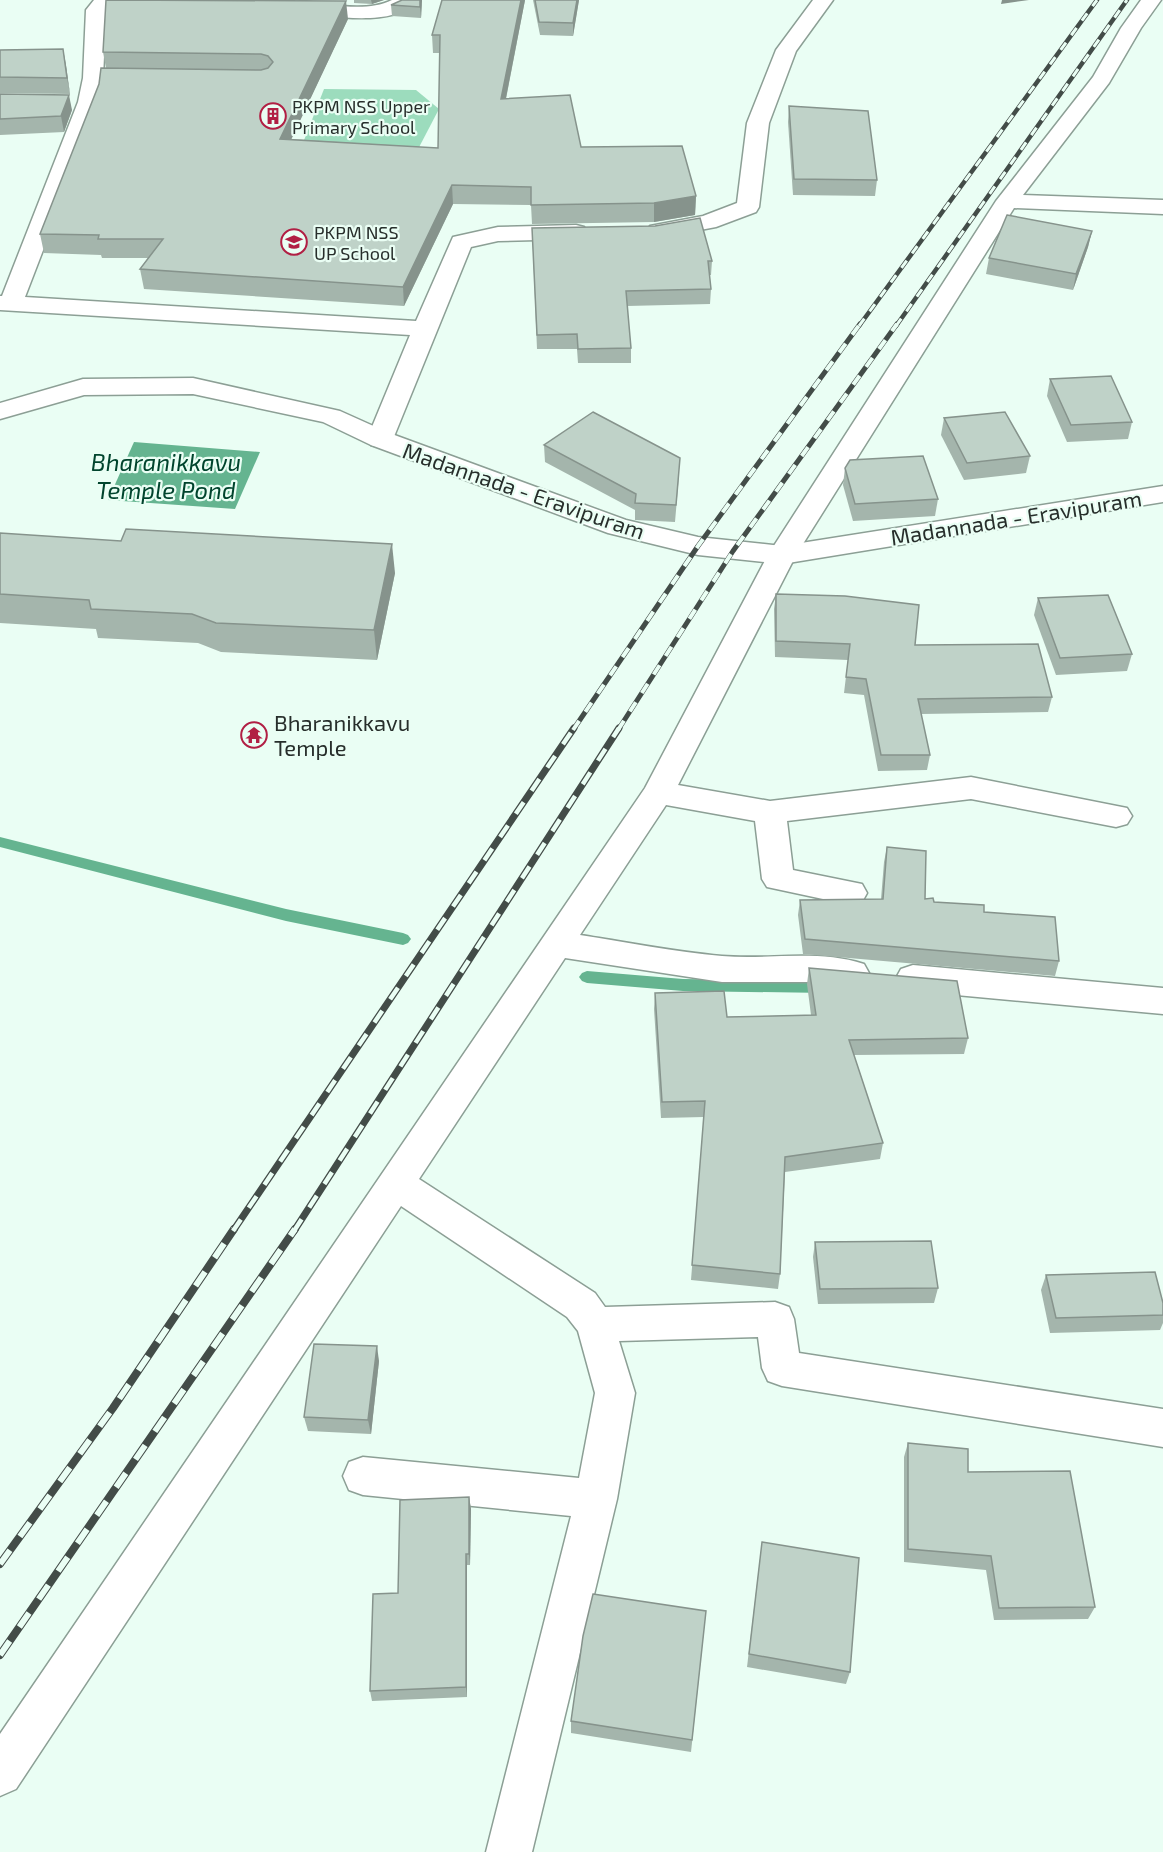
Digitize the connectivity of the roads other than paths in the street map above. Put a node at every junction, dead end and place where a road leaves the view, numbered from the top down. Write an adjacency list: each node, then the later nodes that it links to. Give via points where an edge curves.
1 (407, 0): 5 (street, via 372,12)
2 (823, 0): 12 (street, via 786,50 758,123 748,207 708,222)
3 (1151, 0): 10 (street, via 1102,79)
4 (106, 6): 6 (street)
5 (282, 6)
6 (93, 78): 7 (street); 9 (street)
7 (116, 78)
8 (67, 101): 9 (street)
9 (89, 102): 14 (street)
10 (1007, 201): 11 (street); 19 (street)
11 (1163, 207)
12 (632, 231)
13 (598, 232): 15 (street, via 498,234 461,242)
14 (6, 303): 15 (street)
15 (424, 329): 17 (street)
16 (0, 411): 17 (street, Madannada - Eravipuram, via 83,387 193,386 331,416)
17 (380, 439): 19 (street, Madannada - Eravipuram, via 618,527 698,546)
18 (1163, 494): 19 (street, Madannada - Eravipuram)
19 (782, 555): 20 (street)
20 (658, 793): 21 (street); 24 (street)
21 (770, 812): 22 (street, via 971,788); 23 (street, via 778,879)
22 (1116, 816)
23 (851, 893)
24 (556, 944): 25 (street, via 722,969 814,969); 26 (street)
25 (1163, 1001)
26 (396, 1183): 27 (street, via 581,1305); 31 (street)
27 (595, 1324): 28 (street, via 775,1319 782,1368); 30 (street, via 615,1393)
28 (1163, 1428)
29 (363, 1476): 30 (street)
30 (596, 1500): 32 (street)
31 (0, 1773)
32 (509, 1852)

